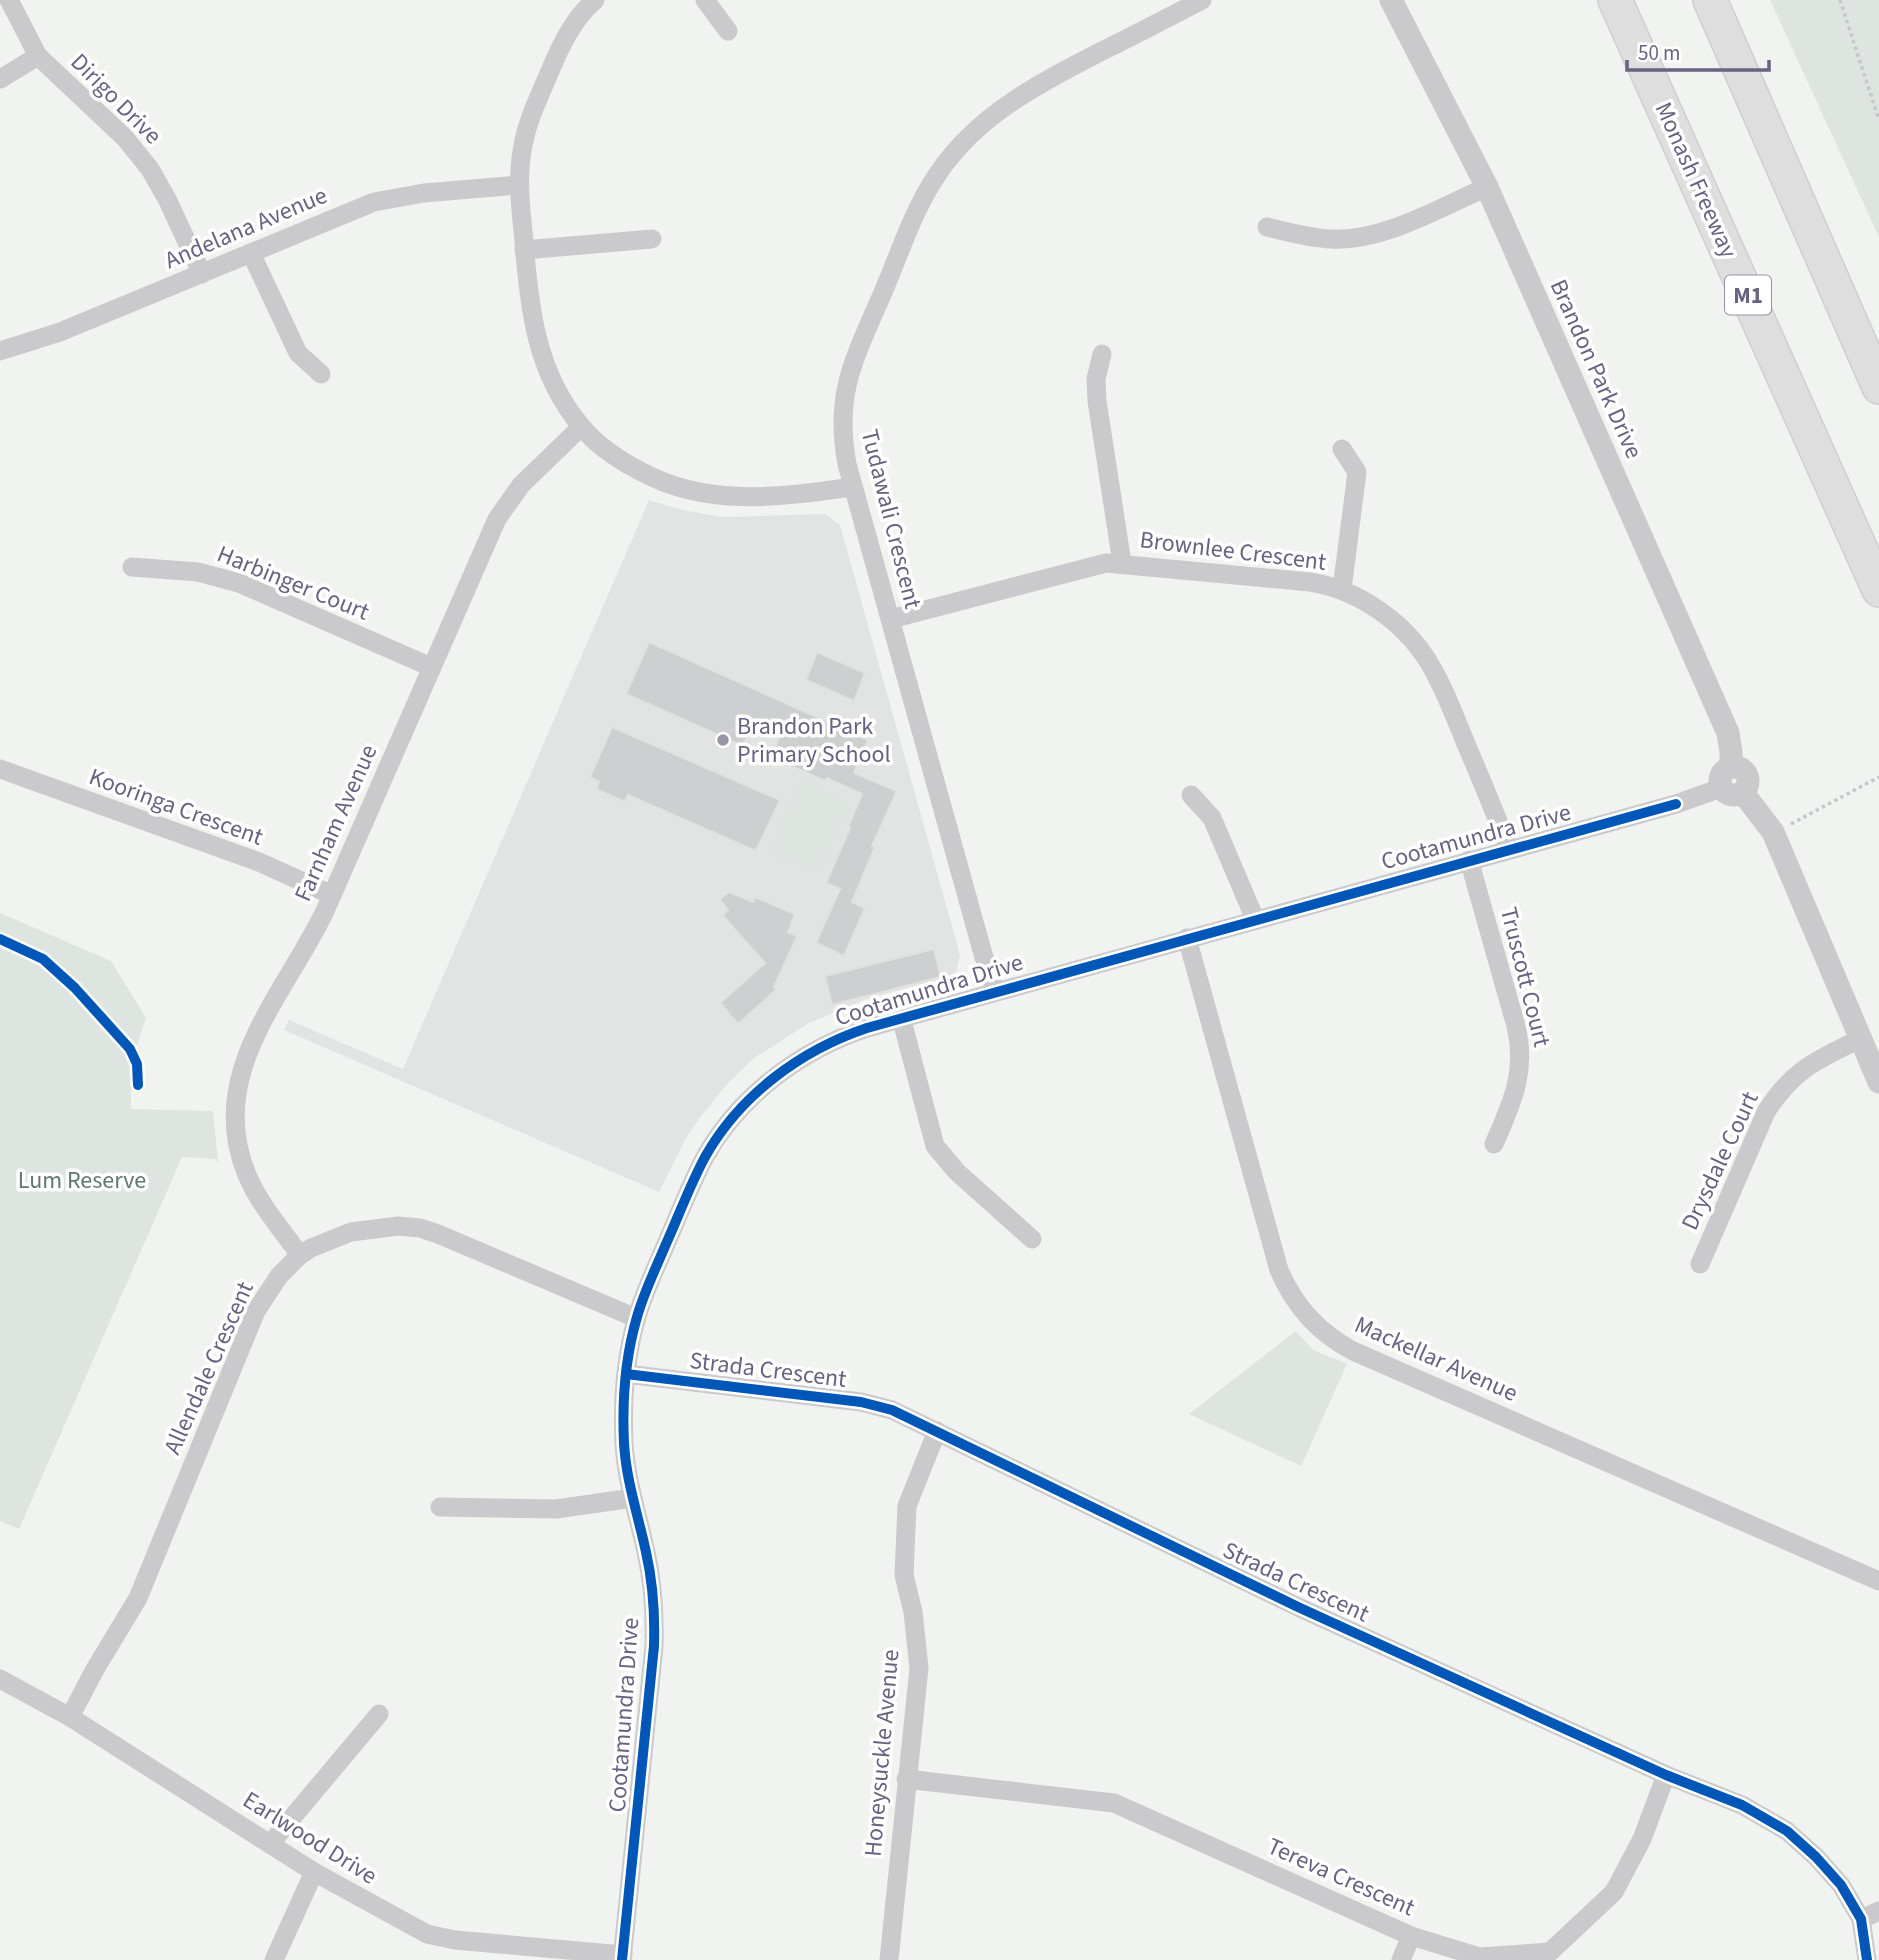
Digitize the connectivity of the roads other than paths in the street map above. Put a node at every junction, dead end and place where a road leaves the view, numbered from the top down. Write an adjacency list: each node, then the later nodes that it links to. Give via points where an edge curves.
1 (9, 0): 9 (street, Dirigo Drive)
2 (595, 0): 11 (street, via 563,40 537,100 524,139)
3 (705, 0): 8 (street)
4 (1202, 0): 24 (street, Tudawali Crescent, via 1011,101 971,135 938,173 848,379 842,433)
5 (1391, 0): 12 (street, Brandon Park Drive)
6 (1710, 0): 21 (highway)
7 (1615, 3): 28 (highway, Monash Freeway / M1)
8 (728, 31)
9 (38, 56): 10 (street); 17 (street, Dirigo Drive, via 125,138 150,169)
10 (0, 79)
11 (519, 185): 15 (street); 16 (street, Andelana Avenue, via 374,202)
12 (1488, 187): 13 (street, via 1359,238 1322,238); 32 (street, Brandon Park Drive, via 1728,733)
13 (1268, 227)
14 (652, 239): 15 (street)
15 (524, 250): 22 (street, via 530,311 541,354)
16 (251, 253): 17 (street, Andelana Avenue); 20 (street, via 298,353)
17 (202, 274): 18 (street, Andelana Avenue, via 60,332)
18 (0, 351)
19 (1102, 354): 25 (street, via 1097,401)
20 (321, 374)
21 (1879, 387)
22 (582, 427): 24 (street, via 639,471 698,493 747,498); 30 (street, Farnham Avenue, via 526,480 505,507)
23 (1342, 449): 27 (street, via 1357,472)
24 (853, 487): 29 (street, Tudawali Crescent)
25 (1122, 563): 27 (street, Brownlee Crescent, via 1310,582); 29 (street, Brownlee Crescent, via 1097,565)
26 (132, 567): 30 (street, Harbinger Court, via 177,569 239,583)
27 (1342, 590): 34 (street, Brownlee Crescent, via 1390,618 1428,661)
28 (1879, 590)
29 (891, 620): 39 (street, Tudawali Crescent)
30 (431, 667): 36 (street, Farnham Avenue)
31 (0, 769): 36 (street, Kooringa Crescent, via 239,855)
32 (1732, 782): 34 (street, Cootamundra Drive, via 1676,804); 41 (street, via 1773,832)
33 (1191, 795): 37 (street, via 1212,818)
34 (1509, 850): 35 (street, Cootamundra Drive)
35 (1469, 860): 37 (street, Cootamundra Drive); 43 (street, Truscott Court, via 1521,1052 1517,1086)
36 (332, 895): 45 (street, Farnham Avenue, via 249,1050 234,1112 248,1177)
37 (1255, 919): 38 (street, Cootamundra Drive)
38 (1187, 938): 39 (street, Cootamundra Drive); 52 (street, Mackellar Avenue, via 1279,1270 1292,1297 1313,1323 1353,1351)
39 (995, 991): 40 (street, Cootamundra Drive)
40 (901, 1017): 44 (street, via 935,1146 957,1172); 47 (street, Cootamundra Drive, via 838,1037 799,1060 764,1086 734,1118 693,1181)
41 (1860, 1039): 42 (street); 46 (street, Drysdale Court, via 1803,1068 1775,1098)
42 (1879, 1082)
43 (1494, 1144)
44 (1032, 1239)
45 (300, 1255): 47 (street, Allendale Crescent, via 352,1232 420,1228); 55 (street, Allendale Crescent, via 279,1276 256,1311 138,1598)
46 (1700, 1264)
47 (636, 1318): 48 (street, Cootamundra Drive)
48 (626, 1374): 49 (street, Strada Crescent, via 861,1402 892,1410); 50 (street, Cootamundra Drive, via 624,1443)
49 (937, 1431): 56 (street, Strada Crescent, via 1298,1607); 57 (street, Honeysuckle Avenue, via 907,1506 904,1575 919,1668)
50 (633, 1499): 51 (street, via 556,1509); 63 (street, Cootamundra Drive, via 650,1570 655,1619)
51 (440, 1507)
52 (1879, 1581)
53 (0, 1679): 55 (street, Earlwood Drive)
54 (379, 1714): 58 (street)
55 (70, 1717): 58 (street, Earlwood Drive)
56 (1666, 1775): 60 (street, Strada Crescent, via 1742,1805 1787,1831); 62 (street, Tereva Crescent, via 1642,1839 1614,1892)
57 (906, 1779): 61 (street, Tereva Crescent, via 1114,1803); 65 (street, Honeysuckle Avenue)
58 (271, 1843): 59 (street, Earlwood Drive)
59 (314, 1872): 63 (street, Earlwood Drive, via 439,1938); 64 (street)
60 (1870, 1915): 67 (street, Strada Crescent)
61 (1411, 1936): 62 (street, Tereva Crescent, via 1480,1957); 66 (street)
62 (1552, 1956)
63 (622, 1958)
64 (274, 1960)
65 (889, 1960)
66 (1401, 1960)
67 (1867, 1960)

